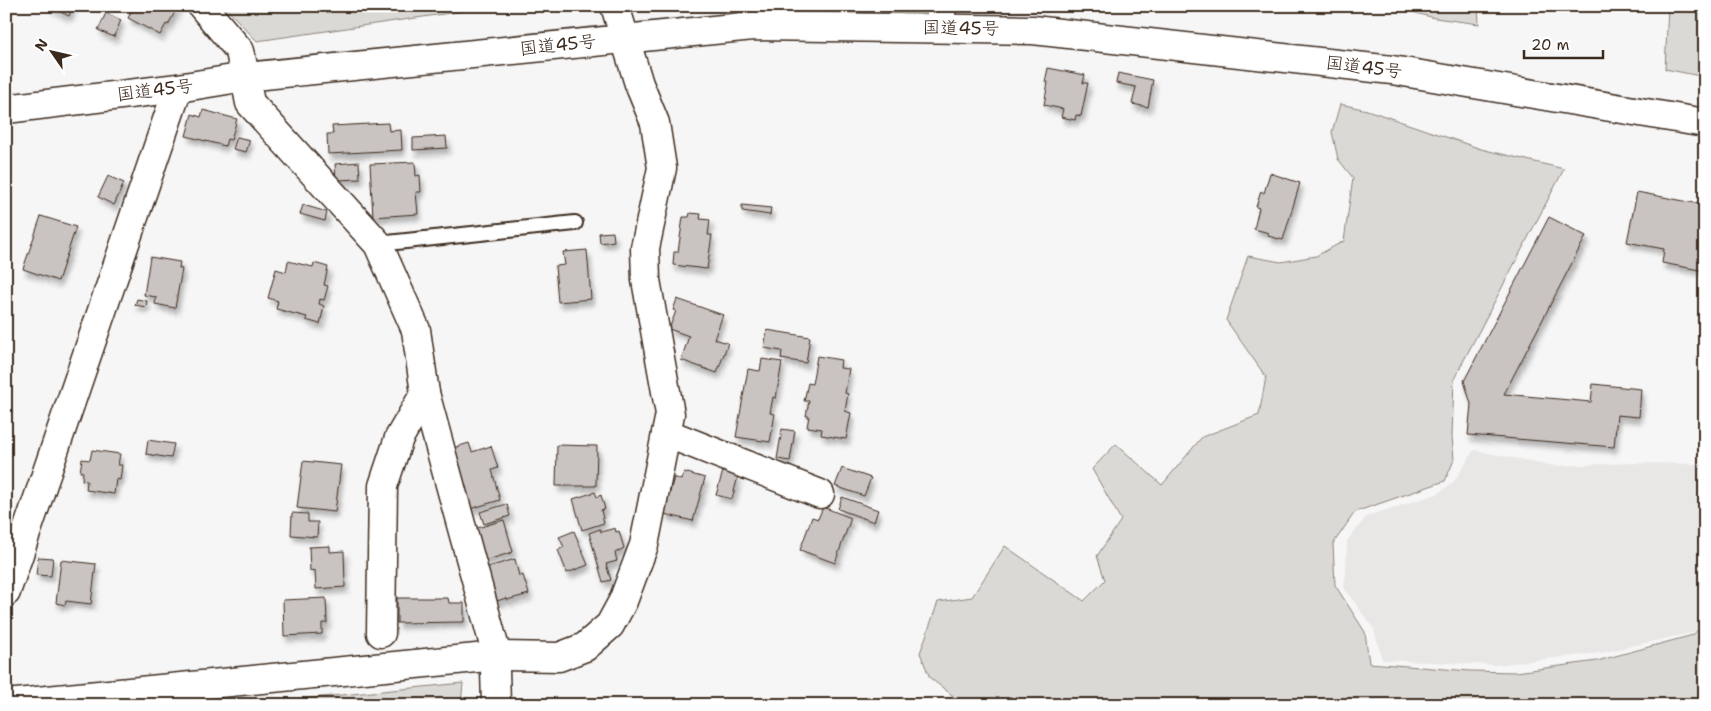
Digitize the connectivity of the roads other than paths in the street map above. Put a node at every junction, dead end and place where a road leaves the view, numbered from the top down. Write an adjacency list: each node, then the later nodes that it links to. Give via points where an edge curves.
1 (202, 6): 5 (main road, via 240,51)
2 (615, 6): 4 (main road)
3 (941, 17): 4 (main road, 国道45号, via 753,26); 8 (main road, 国道45号, via 1392,70)
4 (625, 38): 5 (main road, 国道45号); 12 (main road, via 655,124 662,168 645,248 646,280 670,414)
5 (245, 77): 6 (main road, 国道45号); 10 (main road, via 250,103)
6 (178, 88): 7 (main road, 国道45号); 14 (main road)
7 (6, 109)
8 (1705, 123)
9 (575, 223): 10 (lane)
10 (378, 244): 11 (main road, via 416,330)
11 (425, 393): 15 (main road, via 400,438 383,486); 16 (main road)
12 (666, 433): 13 (main road); 16 (main road, via 644,545 623,601 610,625 585,647 559,656)
13 (820, 494)
14 (6, 592)
15 (382, 633)
16 (496, 663): 17 (main road); 18 (main road)
17 (6, 704)
18 (496, 705)

